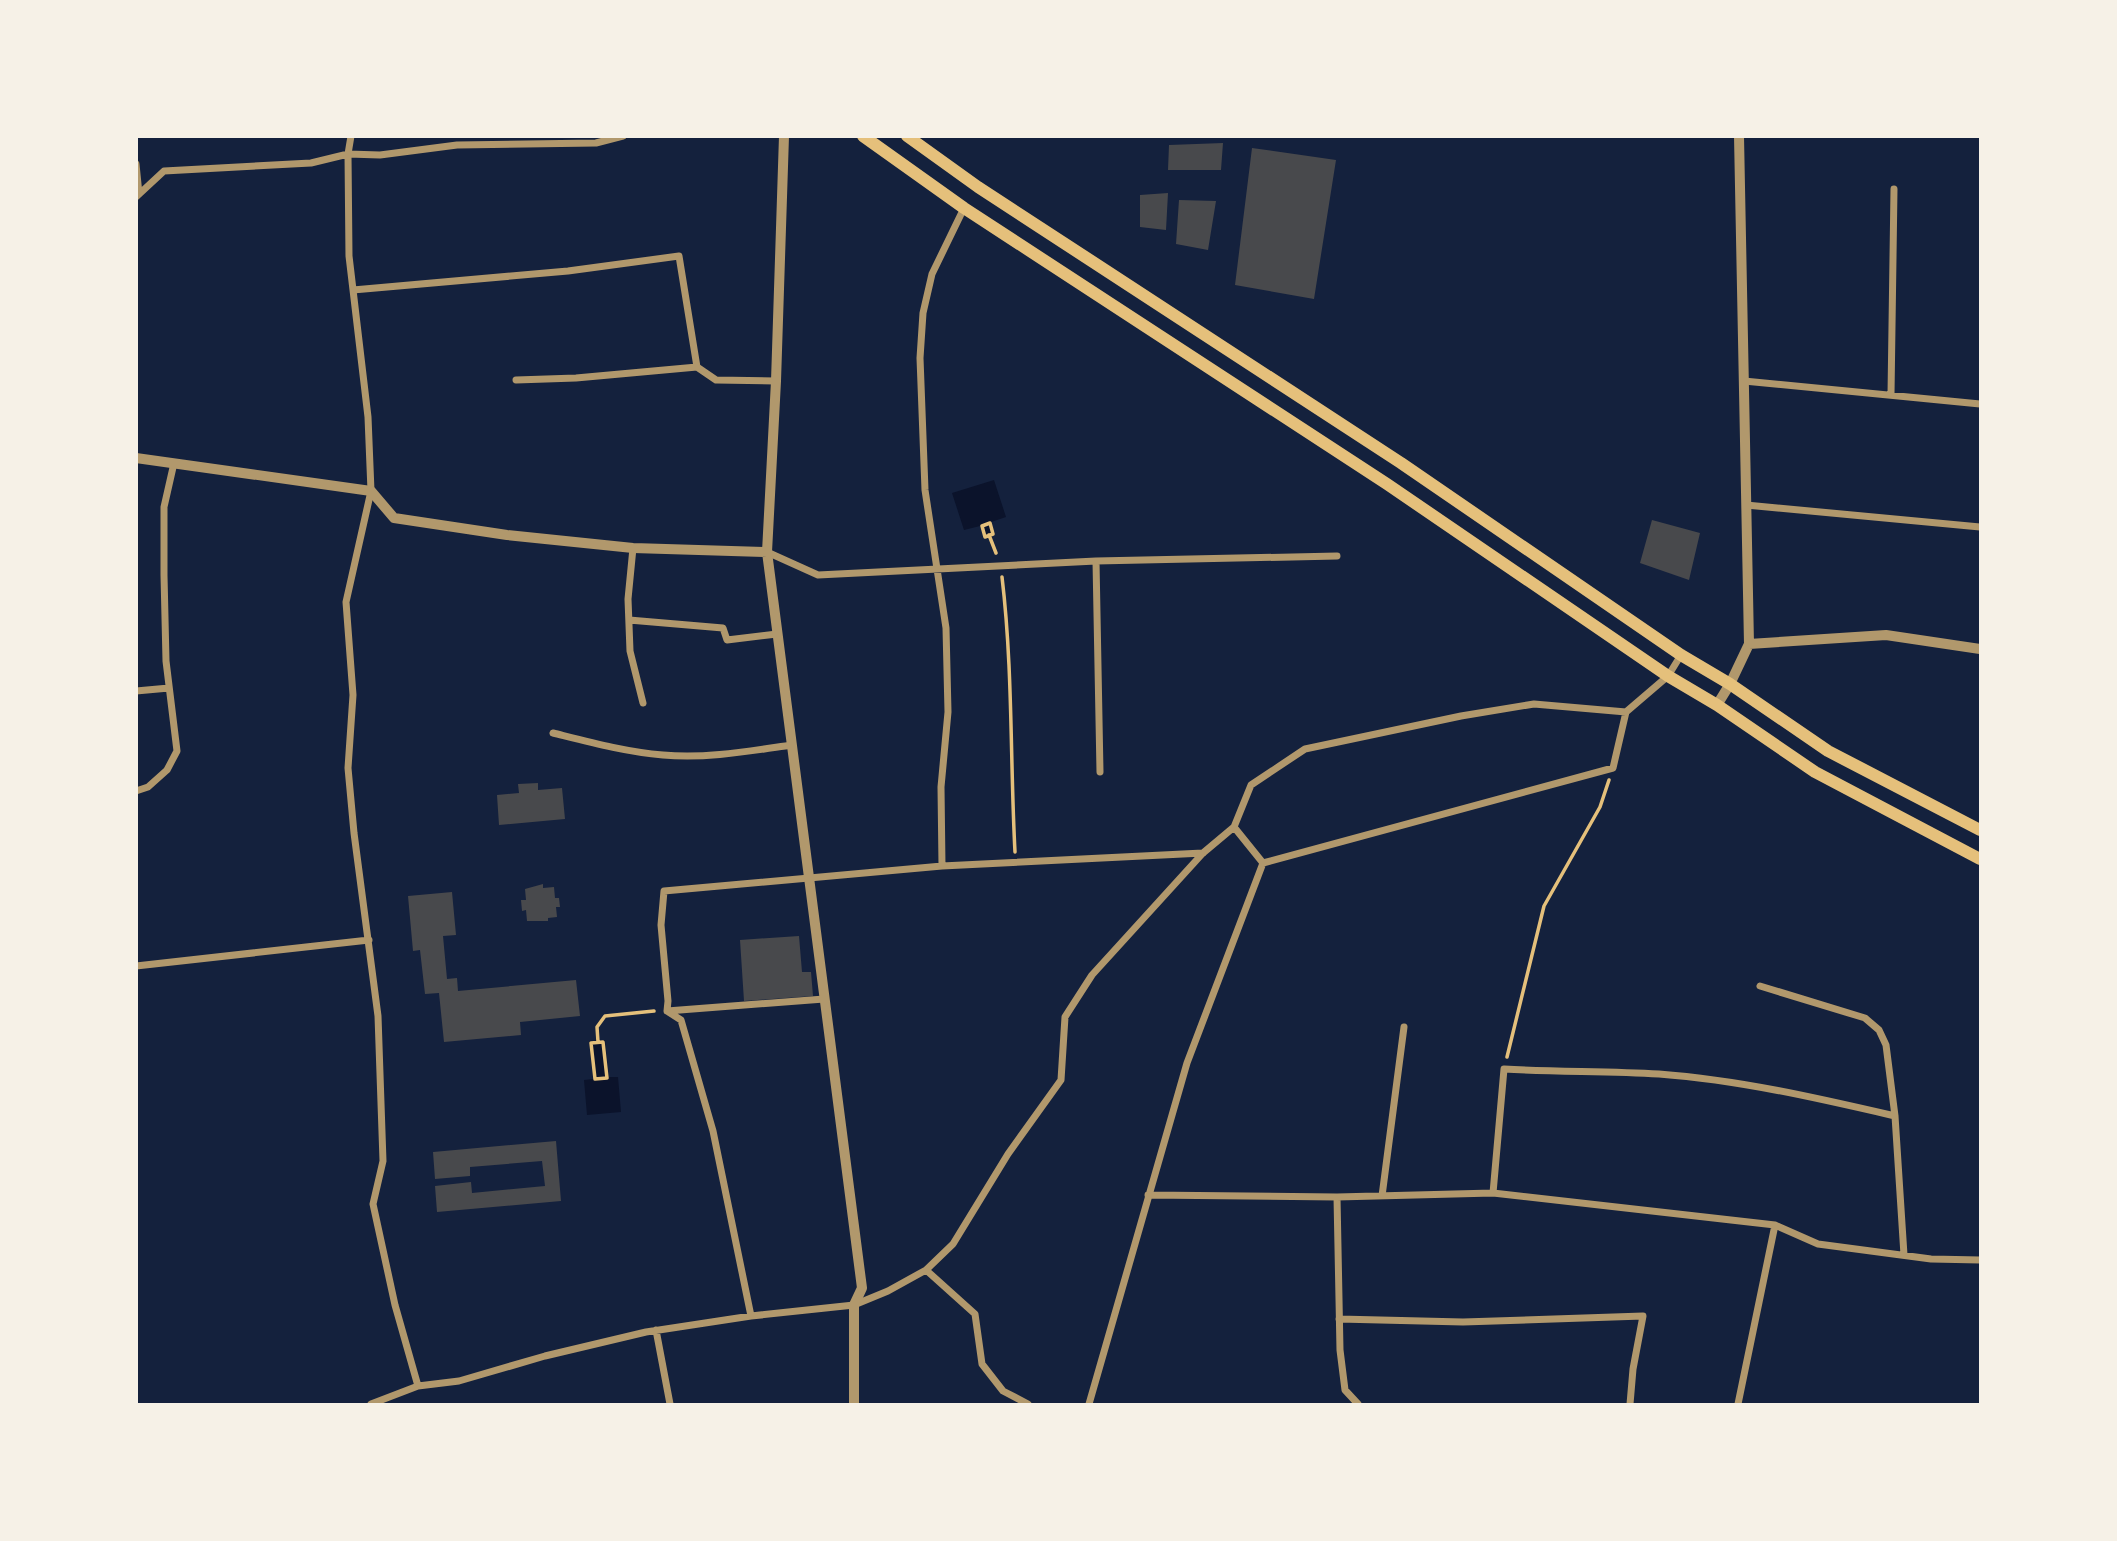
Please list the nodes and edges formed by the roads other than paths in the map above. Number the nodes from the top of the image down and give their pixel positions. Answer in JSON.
{"nodes":[{"id":1,"x":351,"y":136,"type":"edge"},
{"id":2,"x":623,"y":136,"type":"edge"},
{"id":3,"x":784,"y":136,"type":"edge"},
{"id":4,"x":863,"y":136,"type":"edge"},
{"id":5,"x":907,"y":136,"type":"edge"},
{"id":6,"x":1739,"y":136,"type":"edge"},
{"id":7,"x":348,"y":154,"type":"junction"},
{"id":8,"x":136,"y":164,"type":"edge"},
{"id":9,"x":1894,"y":189,"type":"dead end"},
{"id":10,"x":138,"y":195,"type":"edge"},
{"id":11,"x":964,"y":208,"type":"junction"},
{"id":12,"x":353,"y":290,"type":"junction"},
{"id":13,"x":697,"y":367,"type":"junction"},
{"id":14,"x":516,"y":380,"type":"dead end"},
{"id":15,"x":776,"y":381,"type":"junction"},
{"id":16,"x":1744,"y":381,"type":"junction"},
{"id":17,"x":1891,"y":395,"type":"junction"},
{"id":18,"x":1980,"y":404,"type":"edge"},
{"id":19,"x":136,"y":458,"type":"edge"},
{"id":20,"x":174,"y":463,"type":"junction"},
{"id":21,"x":371,"y":491,"type":"junction"},
{"id":22,"x":1746,"y":505,"type":"junction"},
{"id":23,"x":1980,"y":527,"type":"edge"},
{"id":24,"x":633,"y":548,"type":"junction"},
{"id":25,"x":767,"y":552,"type":"junction"},
{"id":26,"x":1337,"y":556,"type":"dead end"},
{"id":27,"x":1096,"y":561,"type":"junction"},
{"id":28,"x":936,"y":570,"type":"junction"},
{"id":29,"x":629,"y":620,"type":"junction"},
{"id":30,"x":778,"y":635,"type":"junction"},
{"id":31,"x":1749,"y":644,"type":"junction"},
{"id":32,"x":1980,"y":649,"type":"edge"},
{"id":33,"x":1681,"y":654,"type":"junction"},
{"id":34,"x":1668,"y":676,"type":"junction"},
{"id":35,"x":1730,"y":684,"type":"junction"},
{"id":36,"x":169,"y":688,"type":"junction"},
{"id":37,"x":136,"y":691,"type":"edge"},
{"id":38,"x":643,"y":703,"type":"dead end"},
{"id":39,"x":1717,"y":705,"type":"junction"},
{"id":40,"x":1626,"y":712,"type":"junction"},
{"id":41,"x":553,"y":733,"type":"dead end"},
{"id":42,"x":792,"y":745,"type":"junction"},
{"id":43,"x":1100,"y":772,"type":"dead end"},
{"id":44,"x":136,"y":792,"type":"edge"},
{"id":45,"x":1234,"y":827,"type":"junction"},
{"id":46,"x":1980,"y":830,"type":"edge"},
{"id":47,"x":1203,"y":853,"type":"junction"},
{"id":48,"x":1980,"y":859,"type":"edge"},
{"id":49,"x":1263,"y":863,"type":"junction"},
{"id":50,"x":942,"y":866,"type":"junction"},
{"id":51,"x":809,"y":877,"type":"junction"},
{"id":52,"x":369,"y":940,"type":"junction"},
{"id":53,"x":136,"y":966,"type":"edge"},
{"id":54,"x":1760,"y":986,"type":"dead end"},
{"id":55,"x":824,"y":999,"type":"junction"},
{"id":56,"x":667,"y":1011,"type":"junction"},
{"id":57,"x":1404,"y":1027,"type":"dead end"},
{"id":58,"x":1895,"y":1116,"type":"junction"},
{"id":59,"x":1493,"y":1193,"type":"junction"},
{"id":60,"x":1148,"y":1195,"type":"junction"},
{"id":61,"x":1382,"y":1196,"type":"junction"},
{"id":62,"x":1337,"y":1197,"type":"junction"},
{"id":63,"x":1775,"y":1225,"type":"junction"},
{"id":64,"x":1904,"y":1255,"type":"junction"},
{"id":65,"x":1980,"y":1261,"type":"edge"},
{"id":66,"x":926,"y":1270,"type":"junction"},
{"id":67,"x":854,"y":1306,"type":"junction"},
{"id":68,"x":751,"y":1316,"type":"junction"},
{"id":69,"x":1339,"y":1320,"type":"junction"},
{"id":70,"x":656,"y":1330,"type":"junction"},
{"id":71,"x":418,"y":1386,"type":"junction"},
{"id":72,"x":371,"y":1405,"type":"edge"},
{"id":73,"x":670,"y":1405,"type":"edge"},
{"id":74,"x":854,"y":1405,"type":"edge"},
{"id":75,"x":1028,"y":1405,"type":"edge"},
{"id":76,"x":1089,"y":1405,"type":"edge"},
{"id":77,"x":1358,"y":1405,"type":"edge"},
{"id":78,"x":1630,"y":1405,"type":"edge"},
{"id":79,"x":1738,"y":1405,"type":"edge"}],
"edges":[{"from":1,"to":7,"type":"street"},
{"from":2,"to":7,"type":"street"},
{"from":3,"to":15,"type":"street"},
{"from":4,"to":11,"type":"main road"},
{"from":5,"to":33,"type":"main road"},
{"from":6,"to":16,"type":"street"},
{"from":7,"to":10,"type":"street"},
{"from":7,"to":12,"type":"street"},
{"from":8,"to":10,"type":"street"},
{"from":9,"to":17,"type":"street"},
{"from":11,"to":28,"type":"street"},
{"from":11,"to":34,"type":"main road"},
{"from":12,"to":13,"type":"street"},
{"from":12,"to":21,"type":"street"},
{"from":13,"to":14,"type":"street"},
{"from":13,"to":15,"type":"street"},
{"from":15,"to":25,"type":"street"},
{"from":16,"to":17,"type":"street"},
{"from":16,"to":22,"type":"street"},
{"from":17,"to":18,"type":"street"},
{"from":19,"to":20,"type":"street"},
{"from":20,"to":21,"type":"street"},
{"from":20,"to":36,"type":"street"},
{"from":21,"to":24,"type":"street"},
{"from":21,"to":52,"type":"street"},
{"from":22,"to":23,"type":"street"},
{"from":22,"to":31,"type":"street"},
{"from":24,"to":25,"type":"street"},
{"from":24,"to":29,"type":"street"},
{"from":25,"to":28,"type":"street"},
{"from":25,"to":30,"type":"street"},
{"from":26,"to":27,"type":"street"},
{"from":27,"to":28,"type":"street"},
{"from":27,"to":43,"type":"street"},
{"from":28,"to":50,"type":"street"},
{"from":29,"to":30,"type":"street"},
{"from":29,"to":38,"type":"street"},
{"from":30,"to":42,"type":"street"},
{"from":31,"to":32,"type":"street"},
{"from":31,"to":35,"type":"street"},
{"from":33,"to":34,"type":"street"},
{"from":33,"to":35,"type":"main road"},
{"from":34,"to":39,"type":"main road"},
{"from":34,"to":40,"type":"street"},
{"from":35,"to":39,"type":"street"},
{"from":35,"to":46,"type":"main road"},
{"from":36,"to":37,"type":"street"},
{"from":36,"to":44,"type":"street"},
{"from":39,"to":48,"type":"main road"},
{"from":40,"to":45,"type":"street"},
{"from":40,"to":49,"type":"street"},
{"from":41,"to":42,"type":"street"},
{"from":42,"to":51,"type":"street"},
{"from":45,"to":47,"type":"street"},
{"from":45,"to":49,"type":"street"},
{"from":47,"to":50,"type":"street"},
{"from":47,"to":66,"type":"street"},
{"from":49,"to":60,"type":"street"},
{"from":50,"to":51,"type":"street"},
{"from":51,"to":55,"type":"street"},
{"from":51,"to":56,"type":"street"},
{"from":52,"to":53,"type":"street"},
{"from":52,"to":71,"type":"street"},
{"from":54,"to":58,"type":"street"},
{"from":55,"to":56,"type":"street"},
{"from":55,"to":67,"type":"street"},
{"from":56,"to":68,"type":"street"},
{"from":57,"to":61,"type":"street"},
{"from":58,"to":59,"type":"street"},
{"from":58,"to":64,"type":"street"},
{"from":59,"to":61,"type":"street"},
{"from":59,"to":63,"type":"street"},
{"from":60,"to":62,"type":"street"},
{"from":60,"to":76,"type":"street"},
{"from":61,"to":62,"type":"street"},
{"from":62,"to":69,"type":"street"},
{"from":63,"to":64,"type":"street"},
{"from":63,"to":79,"type":"street"},
{"from":64,"to":65,"type":"street"},
{"from":66,"to":67,"type":"street"},
{"from":66,"to":75,"type":"street"},
{"from":67,"to":68,"type":"street"},
{"from":67,"to":74,"type":"street"},
{"from":68,"to":70,"type":"street"},
{"from":69,"to":77,"type":"street"},
{"from":69,"to":78,"type":"street"},
{"from":70,"to":71,"type":"street"},
{"from":70,"to":73,"type":"street"},
{"from":71,"to":72,"type":"street"}]}
